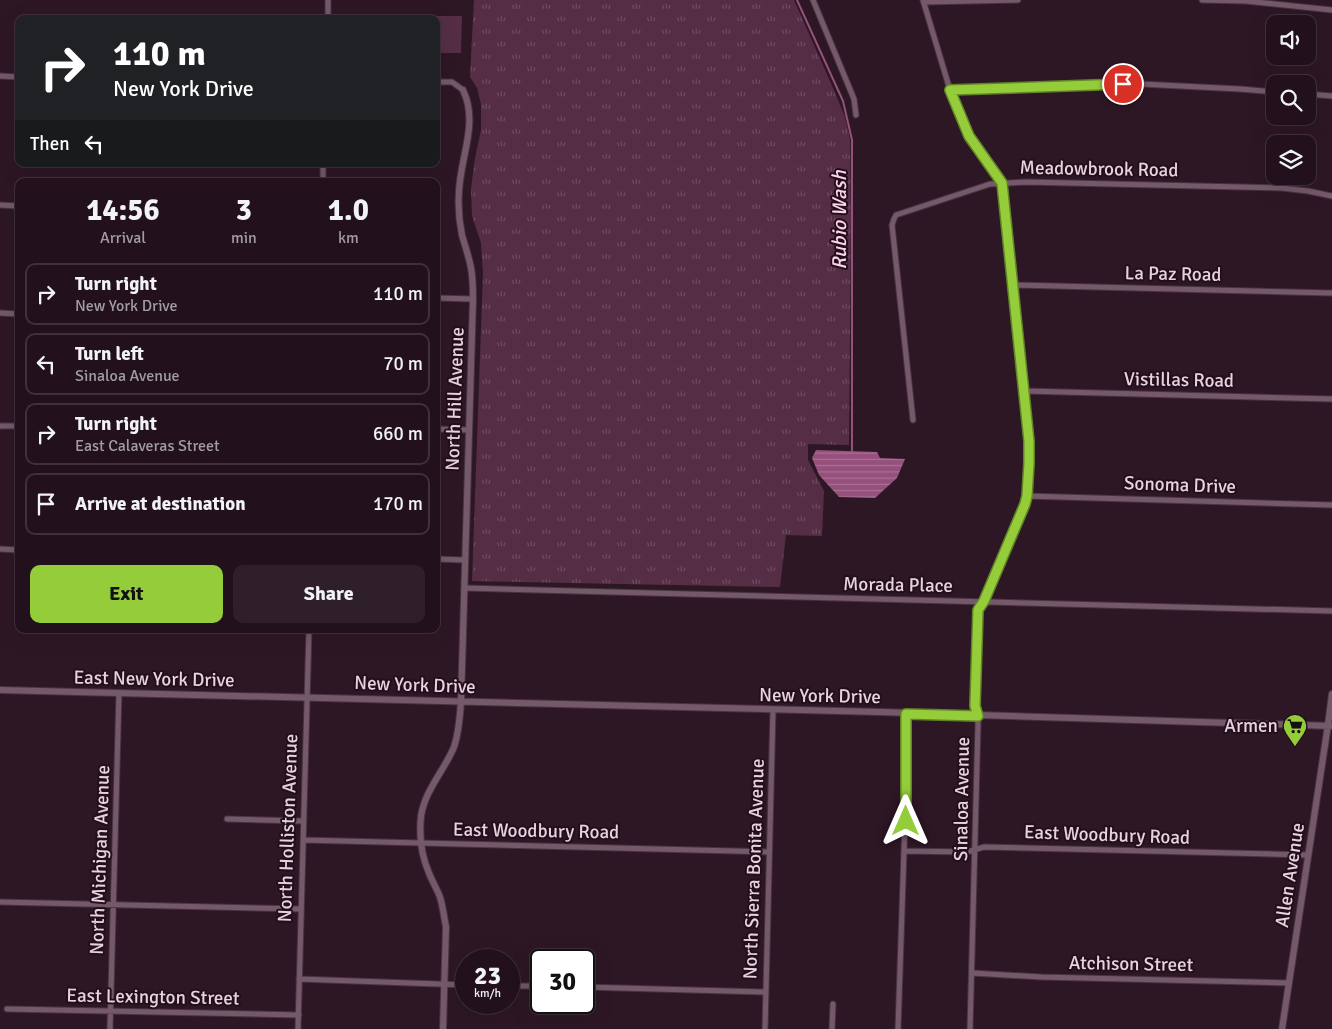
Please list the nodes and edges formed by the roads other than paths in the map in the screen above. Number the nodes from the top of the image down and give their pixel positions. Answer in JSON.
{"nodes":[{"id":1,"x":328,"y":0,"type":"edge"},
{"id":2,"x":812,"y":0,"type":"edge"},
{"id":3,"x":1018,"y":0,"type":"edge"},
{"id":4,"x":1202,"y":0,"type":"edge"},
{"id":5,"x":924,"y":1,"type":"edge"},
{"id":6,"x":1332,"y":10,"type":"edge"},
{"id":7,"x":328,"y":15,"type":"edge"},
{"id":8,"x":0,"y":76,"type":"edge"},
{"id":9,"x":15,"y":77,"type":"edge"},
{"id":10,"x":440,"y":82,"type":"edge"},
{"id":11,"x":463,"y":90,"type":"joint"},
{"id":12,"x":950,"y":90,"type":"junction"},
{"id":13,"x":1266,"y":91,"type":"edge"},
{"id":14,"x":1316,"y":95,"type":"edge"},
{"id":15,"x":1332,"y":96,"type":"edge"},
{"id":16,"x":856,"y":115,"type":"dead end"},
{"id":17,"x":1002,"y":183,"type":"junction"},
{"id":18,"x":1332,"y":196,"type":"edge"},
{"id":19,"x":0,"y":205,"type":"edge"},
{"id":20,"x":15,"y":206,"type":"edge"},
{"id":21,"x":1013,"y":286,"type":"junction"},
{"id":22,"x":1332,"y":294,"type":"edge"},
{"id":23,"x":440,"y":298,"type":"edge"},
{"id":24,"x":473,"y":300,"type":"junction"},
{"id":25,"x":0,"y":313,"type":"edge"},
{"id":26,"x":15,"y":314,"type":"edge"},
{"id":27,"x":1025,"y":391,"type":"junction"},
{"id":28,"x":1332,"y":399,"type":"edge"},
{"id":29,"x":913,"y":420,"type":"dead end"},
{"id":30,"x":0,"y":426,"type":"edge"},
{"id":31,"x":15,"y":426,"type":"edge"},
{"id":32,"x":440,"y":429,"type":"edge"},
{"id":33,"x":469,"y":430,"type":"junction"},
{"id":34,"x":1027,"y":496,"type":"junction"},
{"id":35,"x":1332,"y":505,"type":"edge"},
{"id":36,"x":0,"y":549,"type":"edge"},
{"id":37,"x":15,"y":550,"type":"edge"},
{"id":38,"x":440,"y":560,"type":"edge"},
{"id":39,"x":464,"y":560,"type":"junction"},
{"id":40,"x":464,"y":588,"type":"junction"},
{"id":41,"x":984,"y":601,"type":"junction"},
{"id":42,"x":1332,"y":611,"type":"edge"},
{"id":43,"x":309,"y":633,"type":"edge"},
{"id":44,"x":0,"y":690,"type":"edge"},
{"id":45,"x":119,"y":693,"type":"junction"},
{"id":46,"x":1332,"y":694,"type":"edge"},
{"id":47,"x":308,"y":698,"type":"junction"},
{"id":48,"x":461,"y":702,"type":"junction"},
{"id":49,"x":773,"y":710,"type":"junction"},
{"id":50,"x":906,"y":714,"type":"junction"},
{"id":51,"x":978,"y":716,"type":"junction"},
{"id":52,"x":1330,"y":726,"type":"edge"},
{"id":53,"x":227,"y":819,"type":"dead end"},
{"id":54,"x":303,"y":821,"type":"junction"},
{"id":55,"x":303,"y":840,"type":"junction"},
{"id":56,"x":421,"y":844,"type":"junction"},
{"id":57,"x":976,"y":850,"type":"junction"},
{"id":58,"x":905,"y":851,"type":"junction"},
{"id":59,"x":769,"y":852,"type":"junction"},
{"id":60,"x":1308,"y":855,"type":"junction"},
{"id":61,"x":0,"y":902,"type":"edge"},
{"id":62,"x":112,"y":905,"type":"junction"},
{"id":63,"x":301,"y":909,"type":"junction"},
{"id":64,"x":972,"y":973,"type":"junction"},
{"id":65,"x":299,"y":979,"type":"junction"},
{"id":66,"x":1289,"y":983,"type":"junction"},
{"id":67,"x":444,"y":984,"type":"junction"},
{"id":68,"x":455,"y":984,"type":"edge"},
{"id":69,"x":595,"y":988,"type":"edge"},
{"id":70,"x":766,"y":992,"type":"junction"},
{"id":71,"x":833,"y":1004,"type":"dead end"},
{"id":72,"x":7,"y":1009,"type":"dead end"},
{"id":73,"x":110,"y":1011,"type":"junction"},
{"id":74,"x":298,"y":1015,"type":"junction"},
{"id":75,"x":110,"y":1029,"type":"edge"},
{"id":76,"x":298,"y":1029,"type":"edge"},
{"id":77,"x":443,"y":1029,"type":"edge"},
{"id":78,"x":764,"y":1029,"type":"edge"},
{"id":79,"x":832,"y":1029,"type":"edge"},
{"id":80,"x":898,"y":1029,"type":"edge"},
{"id":81,"x":970,"y":1029,"type":"edge"},
{"id":82,"x":1282,"y":1029,"type":"edge"}],
"edges":[{"from":1,"to":7,"type":"street"},
{"from":2,"to":16,"type":"street"},
{"from":3,"to":5,"type":"street"},
{"from":4,"to":6,"type":"street"},
{"from":5,"to":12,"type":"street","name":"Sinaloa Avenue"},
{"from":8,"to":9,"type":"street"},
{"from":10,"to":11,"type":"street"},
{"from":11,"to":24,"type":"street","name":"North Hill Avenue"},
{"from":12,"to":13,"type":"street"},
{"from":12,"to":17,"type":"street","name":"Sinaloa Avenue"},
{"from":14,"to":15,"type":"street"},
{"from":17,"to":18,"type":"street","name":"Meadowbrook Road"},
{"from":17,"to":21,"type":"street","name":"Sinaloa Avenue"},
{"from":17,"to":29,"type":"street","name":"Meadowbrook Road"},
{"from":19,"to":20,"type":"street"},
{"from":21,"to":22,"type":"street","name":"La Paz Road"},
{"from":21,"to":27,"type":"street","name":"Sinaloa Avenue"},
{"from":23,"to":24,"type":"street"},
{"from":24,"to":33,"type":"street","name":"North Hill Avenue"},
{"from":25,"to":26,"type":"street"},
{"from":27,"to":28,"type":"street","name":"Vistillas Road"},
{"from":27,"to":34,"type":"street","name":"Sinaloa Avenue"},
{"from":30,"to":31,"type":"street"},
{"from":32,"to":33,"type":"street"},
{"from":33,"to":39,"type":"street","name":"North Hill Avenue"},
{"from":34,"to":35,"type":"street","name":"Sonoma Drive"},
{"from":34,"to":41,"type":"street","name":"Sinaloa Avenue"},
{"from":36,"to":37,"type":"street"},
{"from":38,"to":39,"type":"street"},
{"from":39,"to":40,"type":"street","name":"North Hill Avenue"},
{"from":40,"to":41,"type":"street","name":"Morada Place"},
{"from":40,"to":48,"type":"street","name":"North Hill Avenue"},
{"from":41,"to":42,"type":"street","name":"Morada Place"},
{"from":41,"to":51,"type":"street","name":"Sinaloa Avenue"},
{"from":43,"to":47,"type":"street","name":"North Holliston Avenue"},
{"from":44,"to":45,"type":"street","name":"East New York Drive"},
{"from":45,"to":47,"type":"street","name":"East New York Drive"},
{"from":45,"to":62,"type":"street","name":"North Michigan Avenue"},
{"from":46,"to":52,"type":"street","name":"Allen Avenue"},
{"from":47,"to":48,"type":"street","name":"New York Drive"},
{"from":47,"to":54,"type":"street","name":"North Holliston Avenue"},
{"from":48,"to":49,"type":"street","name":"New York Drive"},
{"from":48,"to":56,"type":"street","name":"North Hill Avenue"},
{"from":49,"to":50,"type":"street","name":"New York Drive"},
{"from":49,"to":59,"type":"street","name":"North Sierra Bonita Avenue"},
{"from":50,"to":51,"type":"street","name":"New York Drive"},
{"from":50,"to":58,"type":"street"},
{"from":51,"to":52,"type":"street","name":"New York Drive"},
{"from":51,"to":57,"type":"street","name":"Sinaloa Avenue"},
{"from":52,"to":60,"type":"street","name":"Allen Avenue"},
{"from":53,"to":54,"type":"street"},
{"from":54,"to":55,"type":"street","name":"North Holliston Avenue"},
{"from":55,"to":56,"type":"street","name":"East Woodbury Road"},
{"from":55,"to":63,"type":"street","name":"North Holliston Avenue"},
{"from":56,"to":59,"type":"street","name":"East Woodbury Road"},
{"from":56,"to":67,"type":"street","name":"North Hill Avenue"},
{"from":57,"to":58,"type":"street","name":"East Woodbury Road"},
{"from":57,"to":60,"type":"street","name":"East Woodbury Road"},
{"from":57,"to":64,"type":"street","name":"Sinaloa Avenue"},
{"from":58,"to":80,"type":"street"},
{"from":59,"to":70,"type":"street","name":"North Sierra Bonita Avenue"},
{"from":60,"to":66,"type":"street","name":"Allen Avenue"},
{"from":61,"to":62,"type":"street"},
{"from":62,"to":63,"type":"street"},
{"from":62,"to":73,"type":"street","name":"North Michigan Avenue"},
{"from":63,"to":65,"type":"street","name":"North Holliston Avenue"},
{"from":64,"to":66,"type":"street","name":"Atchison Street"},
{"from":64,"to":81,"type":"street","name":"Sinaloa Avenue"},
{"from":65,"to":67,"type":"street"},
{"from":65,"to":74,"type":"street","name":"North Holliston Avenue"},
{"from":66,"to":82,"type":"street","name":"Allen Avenue"},
{"from":67,"to":68,"type":"street"},
{"from":67,"to":77,"type":"street","name":"North Hill Avenue"},
{"from":69,"to":70,"type":"street"},
{"from":70,"to":78,"type":"street","name":"North Sierra Bonita Avenue"},
{"from":71,"to":79,"type":"street"},
{"from":72,"to":73,"type":"street","name":"East Lexington Street"},
{"from":73,"to":74,"type":"street","name":"East Lexington Street"},
{"from":73,"to":75,"type":"street","name":"North Michigan Avenue"},
{"from":74,"to":76,"type":"street","name":"North Holliston Avenue"}]}
